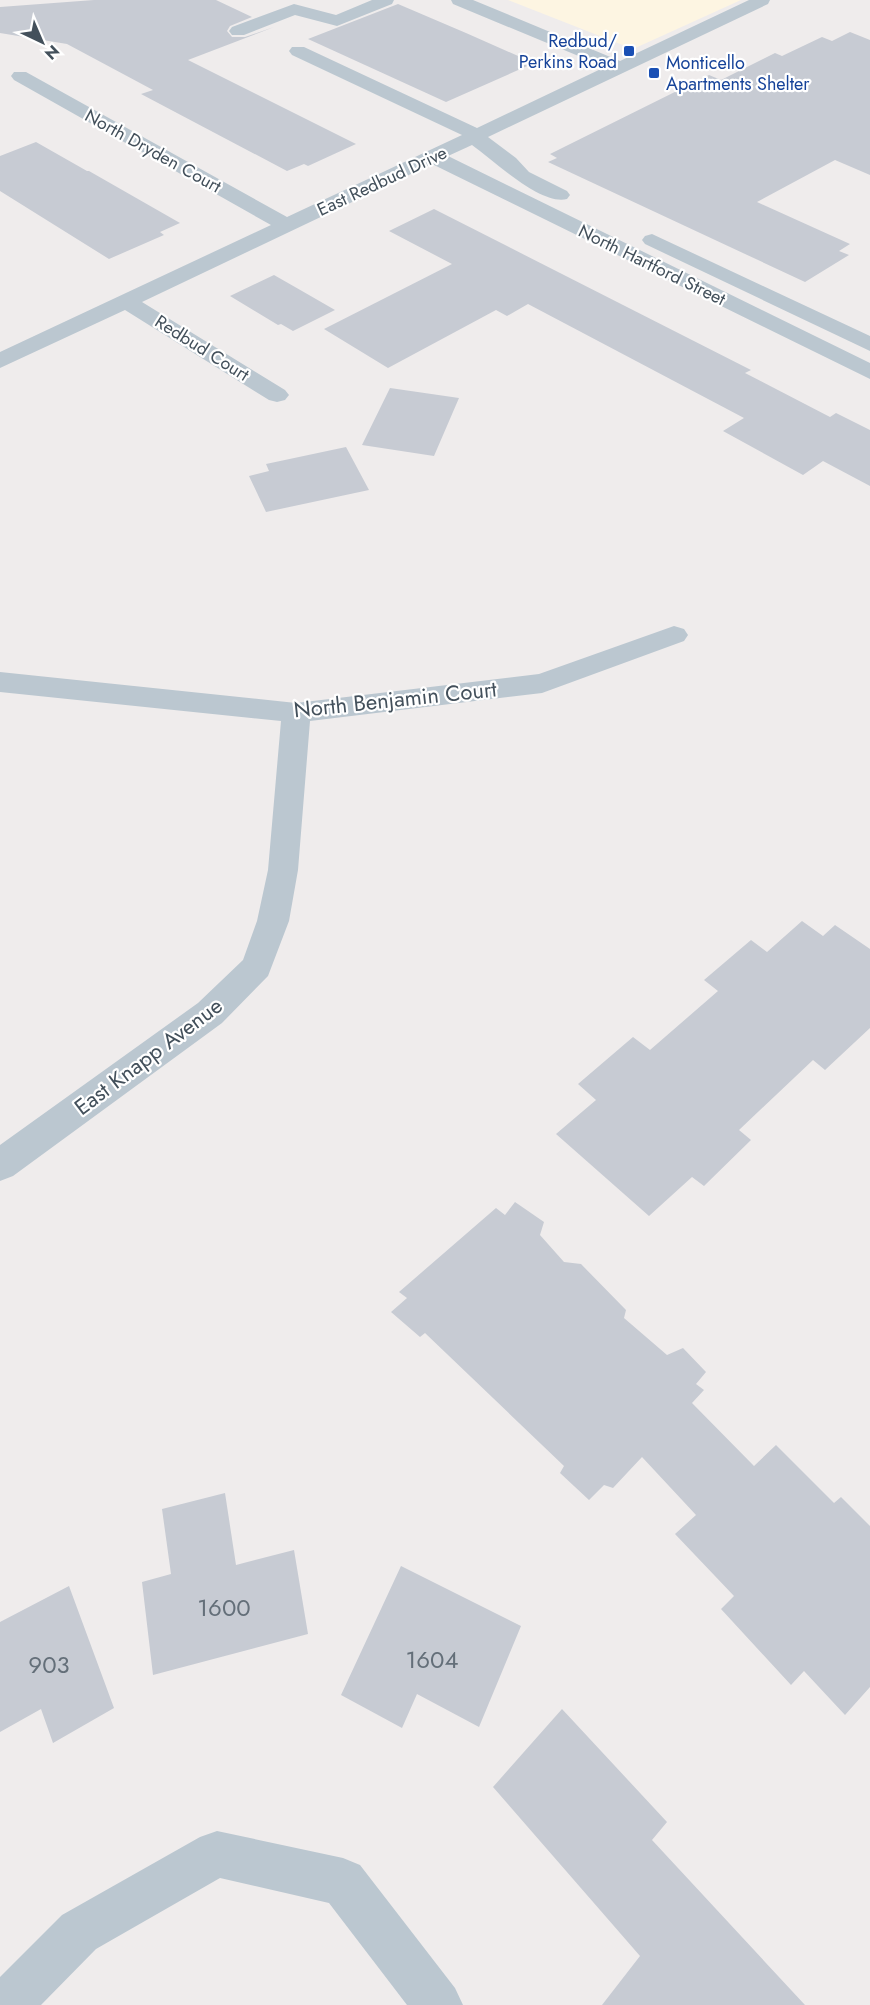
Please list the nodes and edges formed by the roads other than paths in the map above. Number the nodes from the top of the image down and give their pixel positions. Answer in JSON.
{"nodes":[{"id":1,"x":386,"y":0,"type":"edge"},
{"id":2,"x":459,"y":0,"type":"edge"},
{"id":3,"x":762,"y":0,"type":"edge"},
{"id":4,"x":238,"y":31,"type":"dead end"},
{"id":5,"x":298,"y":51,"type":"dead end"},
{"id":6,"x":622,"y":68,"type":"junction"},
{"id":7,"x":20,"y":76,"type":"dead end"},
{"id":8,"x":477,"y":137,"type":"junction"},
{"id":9,"x":434,"y":157,"type":"junction"},
{"id":10,"x":575,"y":202,"type":"dead end"},
{"id":11,"x":286,"y":225,"type":"junction"},
{"id":12,"x":638,"y":233,"type":"dead end"},
{"id":13,"x":126,"y":301,"type":"junction"},
{"id":14,"x":870,"y":344,"type":"edge"},
{"id":15,"x":0,"y":361,"type":"edge"},
{"id":16,"x":870,"y":372,"type":"edge"},
{"id":17,"x":277,"y":395,"type":"dead end"},
{"id":18,"x":674,"y":634,"type":"dead end"},
{"id":19,"x":0,"y":682,"type":"edge"},
{"id":20,"x":296,"y":712,"type":"junction"},
{"id":21,"x":0,"y":1165,"type":"edge"},
{"id":22,"x":7,"y":2005,"type":"edge"},
{"id":23,"x":438,"y":2005,"type":"edge"}],
"edges":[{"from":1,"to":4,"type":"street"},
{"from":2,"to":6,"type":"street"},
{"from":3,"to":6,"type":"street","name":"East Redbud Drive"},
{"from":5,"to":8,"type":"street"},
{"from":6,"to":8,"type":"street","name":"East Redbud Drive"},
{"from":7,"to":11,"type":"street","name":"North Dryden Court"},
{"from":8,"to":9,"type":"street","name":"East Redbud Drive"},
{"from":8,"to":10,"type":"street"},
{"from":9,"to":11,"type":"street","name":"East Redbud Drive"},
{"from":9,"to":16,"type":"street","name":"North Hartford Street"},
{"from":11,"to":13,"type":"street","name":"East Redbud Drive"},
{"from":12,"to":14,"type":"street"},
{"from":13,"to":15,"type":"street","name":"East Redbud Drive"},
{"from":13,"to":17,"type":"street","name":"Redbud Court"},
{"from":18,"to":20,"type":"street","name":"North Benjamin Court"},
{"from":19,"to":20,"type":"street","name":"North Benjamin Court"},
{"from":20,"to":21,"type":"street","name":"East Knapp Avenue"},
{"from":22,"to":23,"type":"street"}]}
